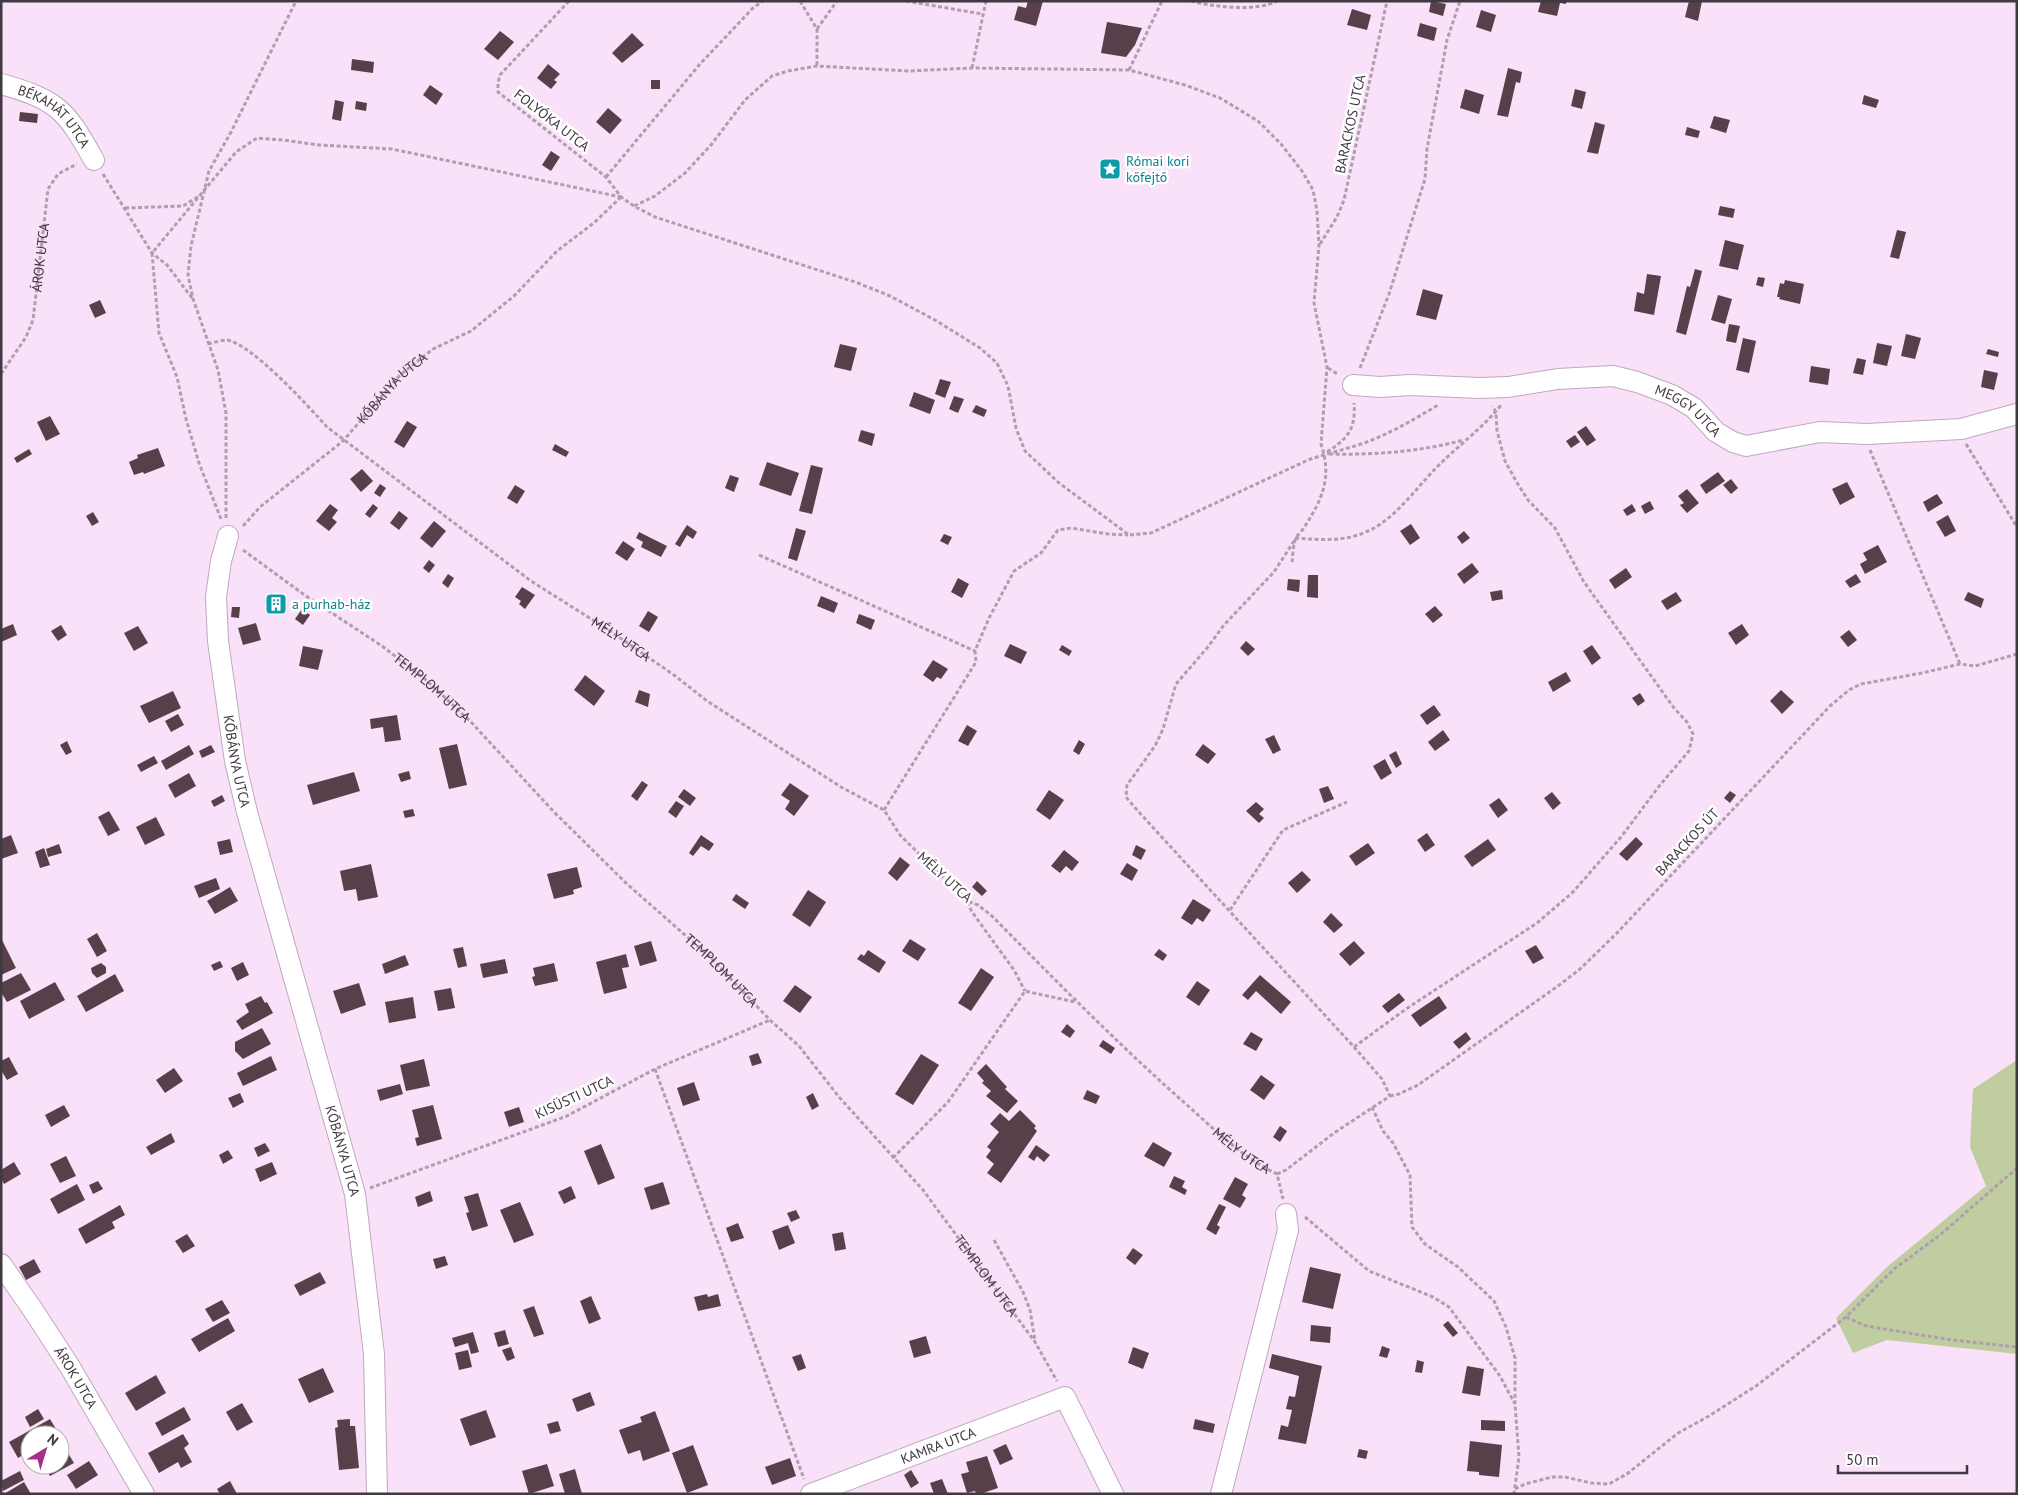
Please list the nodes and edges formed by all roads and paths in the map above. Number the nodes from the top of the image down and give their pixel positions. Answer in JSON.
{"nodes":[{"id":1,"x":296,"y":1,"type":"edge"},
{"id":2,"x":569,"y":1,"type":"edge"},
{"id":3,"x":763,"y":1,"type":"edge"},
{"id":4,"x":800,"y":1,"type":"edge"},
{"id":5,"x":837,"y":1,"type":"edge"},
{"id":6,"x":906,"y":1,"type":"edge"},
{"id":7,"x":986,"y":1,"type":"edge"},
{"id":8,"x":1162,"y":1,"type":"edge"},
{"id":9,"x":1191,"y":1,"type":"edge"},
{"id":10,"x":1277,"y":1,"type":"edge"},
{"id":11,"x":1387,"y":1,"type":"edge"},
{"id":12,"x":1460,"y":1,"type":"edge"},
{"id":13,"x":982,"y":14,"type":"junction"},
{"id":14,"x":817,"y":29,"type":"junction"},
{"id":15,"x":817,"y":66,"type":"junction"},
{"id":16,"x":972,"y":68,"type":"junction"},
{"id":17,"x":1129,"y":70,"type":"junction"},
{"id":18,"x":1,"y":84,"type":"edge"},
{"id":19,"x":94,"y":160,"type":"junction"},
{"id":20,"x":606,"y":177,"type":"junction"},
{"id":21,"x":204,"y":194,"type":"junction"},
{"id":22,"x":621,"y":197,"type":"junction"},
{"id":23,"x":634,"y":206,"type":"junction"},
{"id":24,"x":125,"y":208,"type":"junction"},
{"id":25,"x":1319,"y":245,"type":"junction"},
{"id":26,"x":152,"y":253,"type":"junction"},
{"id":27,"x":193,"y":299,"type":"junction"},
{"id":28,"x":208,"y":344,"type":"junction"},
{"id":29,"x":1327,"y":367,"type":"junction"},
{"id":30,"x":1,"y":374,"type":"edge"},
{"id":31,"x":1527,"y":384,"type":"junction"},
{"id":32,"x":1353,"y":385,"type":"junction"},
{"id":33,"x":1479,"y":388,"type":"junction"},
{"id":34,"x":1439,"y":404,"type":"dead end"},
{"id":35,"x":1496,"y":413,"type":"junction"},
{"id":36,"x":2017,"y":414,"type":"edge"},
{"id":37,"x":1960,"y":428,"type":"junction"},
{"id":38,"x":1866,"y":434,"type":"junction"},
{"id":39,"x":343,"y":440,"type":"junction"},
{"id":40,"x":1465,"y":440,"type":"junction"},
{"id":41,"x":1324,"y":454,"type":"junction"},
{"id":42,"x":2017,"y":527,"type":"edge"},
{"id":43,"x":1129,"y":535,"type":"junction"},
{"id":44,"x":228,"y":536,"type":"junction"},
{"id":45,"x":1296,"y":538,"type":"junction"},
{"id":46,"x":759,"y":555,"type":"dead end"},
{"id":47,"x":1292,"y":562,"type":"dead end"},
{"id":48,"x":975,"y":651,"type":"junction"},
{"id":49,"x":2017,"y":654,"type":"edge"},
{"id":50,"x":1960,"y":664,"type":"junction"},
{"id":51,"x":1347,"y":802,"type":"dead end"},
{"id":52,"x":884,"y":810,"type":"junction"},
{"id":53,"x":967,"y":901,"type":"junction"},
{"id":54,"x":1230,"y":910,"type":"junction"},
{"id":55,"x":1025,"y":991,"type":"junction"},
{"id":56,"x":1077,"y":1002,"type":"junction"},
{"id":57,"x":770,"y":1020,"type":"junction"},
{"id":58,"x":1354,"y":1047,"type":"junction"},
{"id":59,"x":655,"y":1070,"type":"junction"},
{"id":60,"x":1390,"y":1096,"type":"junction"},
{"id":61,"x":1372,"y":1107,"type":"junction"},
{"id":62,"x":893,"y":1158,"type":"junction"},
{"id":63,"x":2017,"y":1168,"type":"edge"},
{"id":64,"x":1277,"y":1174,"type":"junction"},
{"id":65,"x":355,"y":1194,"type":"junction"},
{"id":66,"x":1286,"y":1214,"type":"junction"},
{"id":67,"x":994,"y":1240,"type":"dead end"},
{"id":68,"x":1,"y":1264,"type":"edge"},
{"id":69,"x":1846,"y":1317,"type":"junction"},
{"id":70,"x":1036,"y":1342,"type":"junction"},
{"id":71,"x":2017,"y":1347,"type":"edge"},
{"id":72,"x":1065,"y":1397,"type":"junction"},
{"id":73,"x":1515,"y":1404,"type":"junction"},
{"id":74,"x":809,"y":1489,"type":"edge"},
{"id":75,"x":1515,"y":1492,"type":"edge"},
{"id":76,"x":144,"y":1494,"type":"edge"},
{"id":77,"x":377,"y":1494,"type":"edge"},
{"id":78,"x":1113,"y":1494,"type":"edge"},
{"id":79,"x":1221,"y":1494,"type":"edge"}],
"edges":[{"from":1,"to":21,"type":"path"},
{"from":2,"to":20,"type":"path","name":"FOLYÓKA UTCA"},
{"from":3,"to":20,"type":"path"},
{"from":4,"to":14,"type":"path"},
{"from":5,"to":14,"type":"path"},
{"from":6,"to":13,"type":"path"},
{"from":7,"to":13,"type":"path"},
{"from":8,"to":17,"type":"path"},
{"from":9,"to":10,"type":"path"},
{"from":11,"to":25,"type":"path","name":"BARACKOS UTCA"},
{"from":12,"to":32,"type":"path"},
{"from":13,"to":16,"type":"path"},
{"from":14,"to":15,"type":"path"},
{"from":15,"to":16,"type":"path"},
{"from":15,"to":23,"type":"path"},
{"from":16,"to":17,"type":"path"},
{"from":17,"to":25,"type":"path"},
{"from":18,"to":19,"type":"street","name":"BÉKAHÁT UTCA"},
{"from":19,"to":24,"type":"path"},
{"from":19,"to":30,"type":"path","name":"ÁROK UTCA"},
{"from":20,"to":22,"type":"path","name":"FOLYÓKA UTCA"},
{"from":21,"to":22,"type":"path"},
{"from":21,"to":24,"type":"path"},
{"from":21,"to":26,"type":"path"},
{"from":21,"to":27,"type":"path"},
{"from":22,"to":23,"type":"path","name":"FOLYÓKA UTCA"},
{"from":22,"to":39,"type":"path","name":"KŐBÁNYA UTCA"},
{"from":23,"to":43,"type":"path","name":"FOLYÓKA UTCA"},
{"from":24,"to":26,"type":"path"},
{"from":25,"to":29,"type":"path"},
{"from":26,"to":27,"type":"path"},
{"from":26,"to":44,"type":"path"},
{"from":27,"to":28,"type":"path"},
{"from":28,"to":39,"type":"path","name":"MÉLY UTCA"},
{"from":28,"to":44,"type":"path"},
{"from":29,"to":32,"type":"path"},
{"from":29,"to":41,"type":"path"},
{"from":31,"to":33,"type":"street","name":"MEGGY UTCA"},
{"from":31,"to":35,"type":"path"},
{"from":31,"to":38,"type":"street","name":"MEGGY UTCA"},
{"from":32,"to":33,"type":"street","name":"MEGGY UTCA"},
{"from":32,"to":41,"type":"path"},
{"from":33,"to":35,"type":"path"},
{"from":34,"to":41,"type":"path"},
{"from":35,"to":40,"type":"path"},
{"from":35,"to":58,"type":"path"},
{"from":36,"to":37,"type":"street","name":"MEGGY UTCA"},
{"from":37,"to":38,"type":"street","name":"MEGGY UTCA"},
{"from":37,"to":42,"type":"path"},
{"from":38,"to":50,"type":"path"},
{"from":39,"to":44,"type":"path","name":"KŐBÁNYA UTCA"},
{"from":39,"to":52,"type":"path","name":"MÉLY UTCA"},
{"from":40,"to":41,"type":"path"},
{"from":40,"to":45,"type":"path"},
{"from":41,"to":43,"type":"path"},
{"from":41,"to":45,"type":"path"},
{"from":43,"to":48,"type":"path"},
{"from":44,"to":57,"type":"path","name":"TEMPLOM UTCA"},
{"from":44,"to":65,"type":"street","name":"KŐBÁNYA UTCA"},
{"from":45,"to":47,"type":"path"},
{"from":45,"to":54,"type":"path"},
{"from":46,"to":48,"type":"path"},
{"from":48,"to":52,"type":"path"},
{"from":49,"to":50,"type":"path","name":"BARACKOS ÚT"},
{"from":50,"to":60,"type":"path","name":"BARACKOS ÚT"},
{"from":51,"to":54,"type":"path"},
{"from":52,"to":53,"type":"path","name":"MÉLY UTCA"},
{"from":53,"to":55,"type":"path"},
{"from":53,"to":56,"type":"path","name":"MÉLY UTCA"},
{"from":54,"to":58,"type":"path"},
{"from":55,"to":56,"type":"path"},
{"from":55,"to":62,"type":"path"},
{"from":56,"to":64,"type":"path","name":"MÉLY UTCA"},
{"from":57,"to":59,"type":"path","name":"KISÜSTI UTCA"},
{"from":57,"to":62,"type":"path","name":"TEMPLOM UTCA"},
{"from":58,"to":60,"type":"path"},
{"from":59,"to":65,"type":"path","name":"KISÜSTI UTCA"},
{"from":59,"to":74,"type":"path"},
{"from":60,"to":61,"type":"path","name":"BARACKOS ÚT"},
{"from":61,"to":64,"type":"path","name":"BARACKOS ÚT"},
{"from":61,"to":73,"type":"path"},
{"from":62,"to":70,"type":"path","name":"TEMPLOM UTCA"},
{"from":63,"to":69,"type":"path"},
{"from":64,"to":66,"type":"path","name":"MÉLY UTCA"},
{"from":65,"to":77,"type":"street","name":"KŐBÁNYA UTCA"},
{"from":66,"to":73,"type":"path"},
{"from":66,"to":79,"type":"street"},
{"from":67,"to":70,"type":"path"},
{"from":68,"to":76,"type":"street","name":"ÁROK UTCA"},
{"from":69,"to":71,"type":"path"},
{"from":69,"to":75,"type":"path"},
{"from":70,"to":72,"type":"path","name":"TEMPLOM UTCA"},
{"from":72,"to":74,"type":"street","name":"KAMRA UTCA"},
{"from":72,"to":78,"type":"street"},
{"from":73,"to":75,"type":"path"}]}
